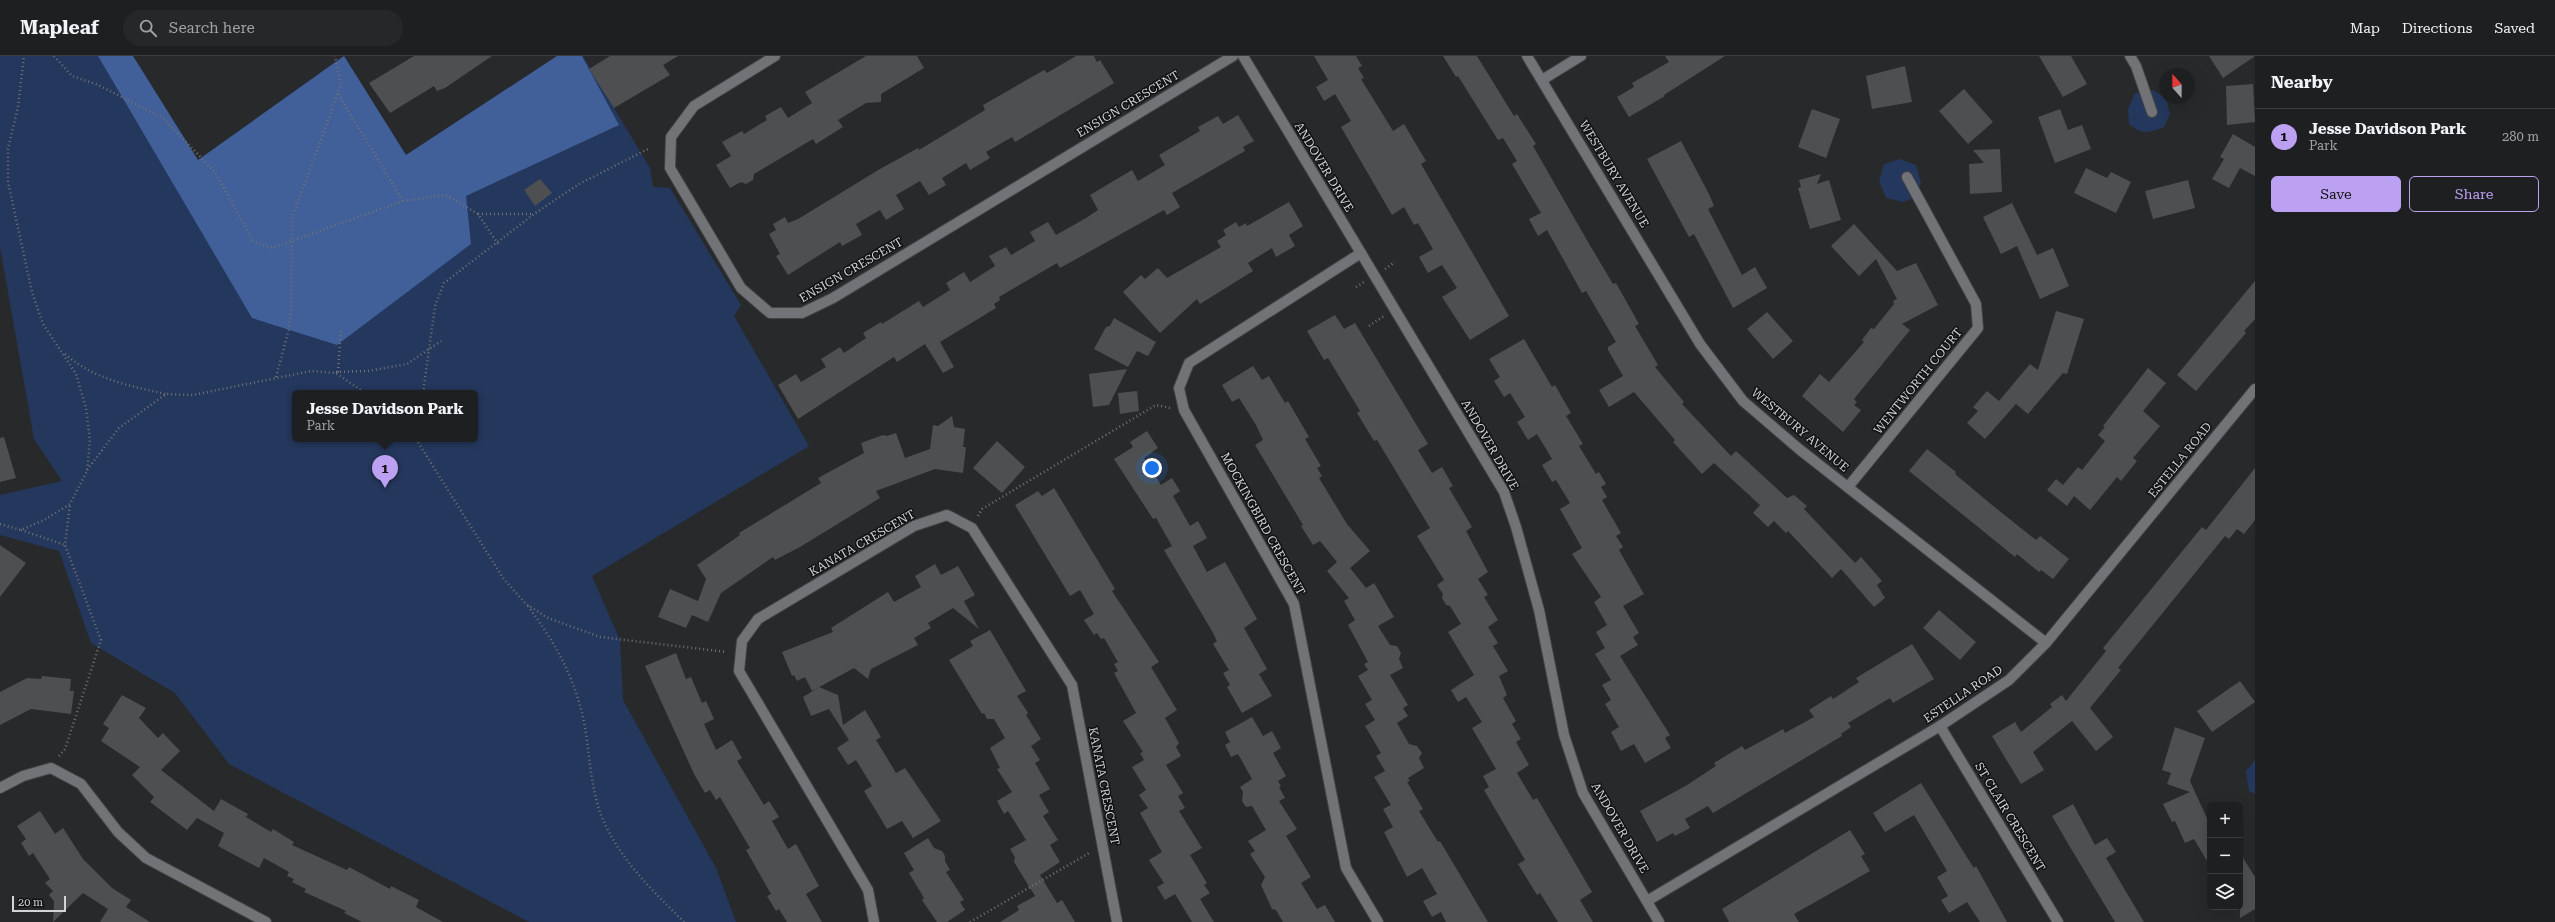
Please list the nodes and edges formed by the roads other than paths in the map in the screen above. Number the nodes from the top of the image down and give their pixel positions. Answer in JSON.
{"nodes":[{"id":1,"x":775,"y":56,"type":"edge"},
{"id":2,"x":1233,"y":56,"type":"edge"},
{"id":3,"x":1243,"y":56,"type":"edge"},
{"id":4,"x":1527,"y":56,"type":"edge"},
{"id":5,"x":1581,"y":56,"type":"edge"},
{"id":6,"x":2130,"y":56,"type":"edge"},
{"id":7,"x":1542,"y":80,"type":"junction"},
{"id":8,"x":2152,"y":112,"type":"dead end"},
{"id":9,"x":1907,"y":177,"type":"dead end"},
{"id":10,"x":1361,"y":253,"type":"junction"},
{"id":11,"x":2255,"y":389,"type":"edge"},
{"id":12,"x":2251,"y":401,"type":"edge"},
{"id":13,"x":1848,"y":487,"type":"junction"},
{"id":14,"x":2046,"y":643,"type":"junction"},
{"id":15,"x":1940,"y":726,"type":"junction"},
{"id":16,"x":0,"y":788,"type":"edge"},
{"id":17,"x":1647,"y":901,"type":"junction"},
{"id":18,"x":266,"y":922,"type":"edge"},
{"id":19,"x":874,"y":922,"type":"edge"},
{"id":20,"x":1117,"y":922,"type":"edge"},
{"id":21,"x":1378,"y":922,"type":"edge"},
{"id":22,"x":1659,"y":922,"type":"edge"},
{"id":23,"x":2058,"y":922,"type":"edge"}],
"edges":[{"from":1,"to":2,"type":"street","name":"ENSIGN CRESCENT"},
{"from":3,"to":10,"type":"street","name":"ANDOVER DRIVE"},
{"from":4,"to":7,"type":"street","name":"WESTBURY AVENUE"},
{"from":5,"to":7,"type":"street"},
{"from":6,"to":8,"type":"street"},
{"from":7,"to":13,"type":"street","name":"WESTBURY AVENUE"},
{"from":9,"to":13,"type":"street","name":"WENTWORTH COURT"},
{"from":10,"to":17,"type":"street","name":"ANDOVER DRIVE"},
{"from":10,"to":21,"type":"street","name":"MOCKINGBIRD CRESCENT"},
{"from":11,"to":12,"type":"street","name":"ESTELLA ROAD"},
{"from":12,"to":14,"type":"street","name":"ESTELLA ROAD"},
{"from":13,"to":14,"type":"street","name":"WESTBURY AVENUE"},
{"from":14,"to":15,"type":"street","name":"ESTELLA ROAD"},
{"from":15,"to":17,"type":"street","name":"ESTELLA ROAD"},
{"from":15,"to":23,"type":"street","name":"ST CLAIR CRESCENT"},
{"from":16,"to":18,"type":"street"},
{"from":17,"to":22,"type":"street","name":"ANDOVER DRIVE"},
{"from":19,"to":20,"type":"street","name":"KANATA CRESCENT"}]}
